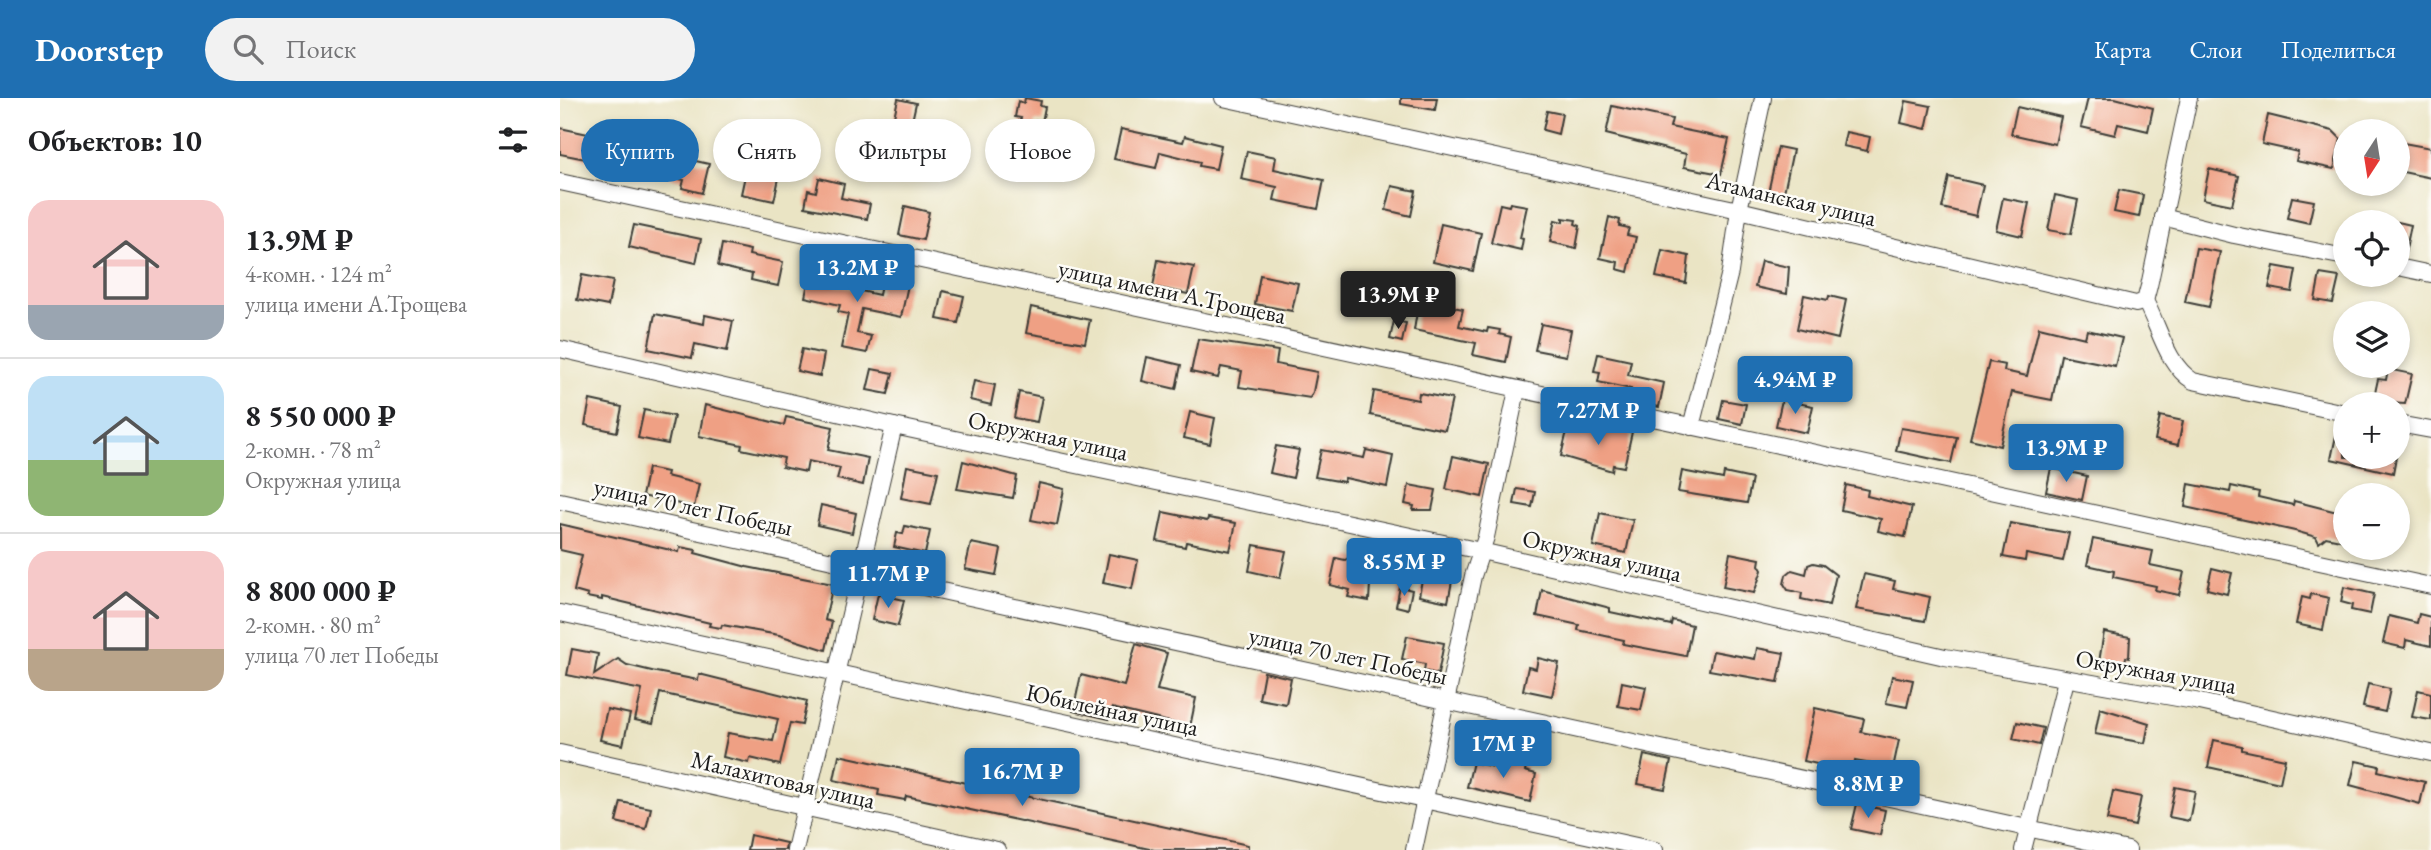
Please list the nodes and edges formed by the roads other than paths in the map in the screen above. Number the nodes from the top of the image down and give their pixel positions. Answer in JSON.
{"nodes":[{"id":1,"x":1223,"y":98,"type":"edge"},
{"id":2,"x":1763,"y":98,"type":"edge"},
{"id":3,"x":2189,"y":98,"type":"edge"},
{"id":4,"x":560,"y":182,"type":"edge"},
{"id":5,"x":1739,"y":210,"type":"junction"},
{"id":6,"x":2163,"y":217,"type":"junction"},
{"id":7,"x":2333,"y":255,"type":"edge"},
{"id":8,"x":2410,"y":270,"type":"edge"},
{"id":9,"x":2431,"y":274,"type":"edge"},
{"id":10,"x":2145,"y":301,"type":"junction"},
{"id":11,"x":560,"y":349,"type":"edge"},
{"id":12,"x":1517,"y":390,"type":"junction"},
{"id":13,"x":2333,"y":410,"type":"edge"},
{"id":14,"x":894,"y":426,"type":"junction"},
{"id":15,"x":2410,"y":426,"type":"edge"},
{"id":16,"x":1691,"y":427,"type":"junction"},
{"id":17,"x":2431,"y":430,"type":"edge"},
{"id":18,"x":560,"y":501,"type":"edge"},
{"id":19,"x":1481,"y":551,"type":"junction"},
{"id":20,"x":860,"y":567,"type":"junction"},
{"id":21,"x":2431,"y":586,"type":"edge"},
{"id":22,"x":560,"y":613,"type":"edge"},
{"id":23,"x":836,"y":674,"type":"junction"},
{"id":24,"x":2066,"y":680,"type":"junction"},
{"id":25,"x":1446,"y":701,"type":"junction"},
{"id":26,"x":560,"y":753,"type":"edge"},
{"id":27,"x":2431,"y":753,"type":"edge"},
{"id":28,"x":1425,"y":801,"type":"junction"},
{"id":29,"x":804,"y":808,"type":"junction"},
{"id":30,"x":2028,"y":828,"type":"junction"},
{"id":31,"x":795,"y":850,"type":"edge"},
{"id":32,"x":997,"y":850,"type":"edge"},
{"id":33,"x":1414,"y":850,"type":"edge"},
{"id":34,"x":1655,"y":850,"type":"edge"},
{"id":35,"x":2022,"y":850,"type":"edge"},
{"id":36,"x":2128,"y":850,"type":"edge"}],
"edges":[{"from":1,"to":5,"type":"street","name":"Атаманская улица"},
{"from":2,"to":5,"type":"street"},
{"from":3,"to":6,"type":"street"},
{"from":4,"to":12,"type":"street","name":"улица имени А.Трощева"},
{"from":5,"to":10,"type":"street","name":"Атаманская улица"},
{"from":5,"to":16,"type":"street"},
{"from":6,"to":7,"type":"street"},
{"from":6,"to":10,"type":"street"},
{"from":8,"to":9,"type":"street"},
{"from":10,"to":13,"type":"street"},
{"from":11,"to":14,"type":"street","name":"Окружная улица"},
{"from":12,"to":16,"type":"street","name":"улица имени А.Трощева"},
{"from":12,"to":19,"type":"street"},
{"from":14,"to":19,"type":"street","name":"Окружная улица"},
{"from":14,"to":20,"type":"street"},
{"from":15,"to":17,"type":"street"},
{"from":16,"to":21,"type":"street","name":"улица имени А.Трощева"},
{"from":18,"to":20,"type":"street","name":"улица 70 лет Победы"},
{"from":19,"to":24,"type":"street","name":"Окружная улица"},
{"from":19,"to":25,"type":"street"},
{"from":20,"to":23,"type":"street"},
{"from":20,"to":25,"type":"street","name":"улица 70 лет Победы"},
{"from":22,"to":23,"type":"street","name":"Юбилейная улица"},
{"from":23,"to":28,"type":"street","name":"Юбилейная улица"},
{"from":23,"to":29,"type":"street"},
{"from":24,"to":27,"type":"street","name":"Окружная улица"},
{"from":24,"to":30,"type":"street"},
{"from":25,"to":28,"type":"street"},
{"from":25,"to":30,"type":"street","name":"улица 70 лет Победы"},
{"from":26,"to":29,"type":"street","name":"Малахитовая улица"},
{"from":28,"to":33,"type":"street"},
{"from":28,"to":34,"type":"street","name":"Юбилейная улица"},
{"from":29,"to":31,"type":"street"},
{"from":29,"to":32,"type":"street","name":"Малахитовая улица"},
{"from":30,"to":35,"type":"street"},
{"from":30,"to":36,"type":"street","name":"улица 70 лет Победы"}]}
